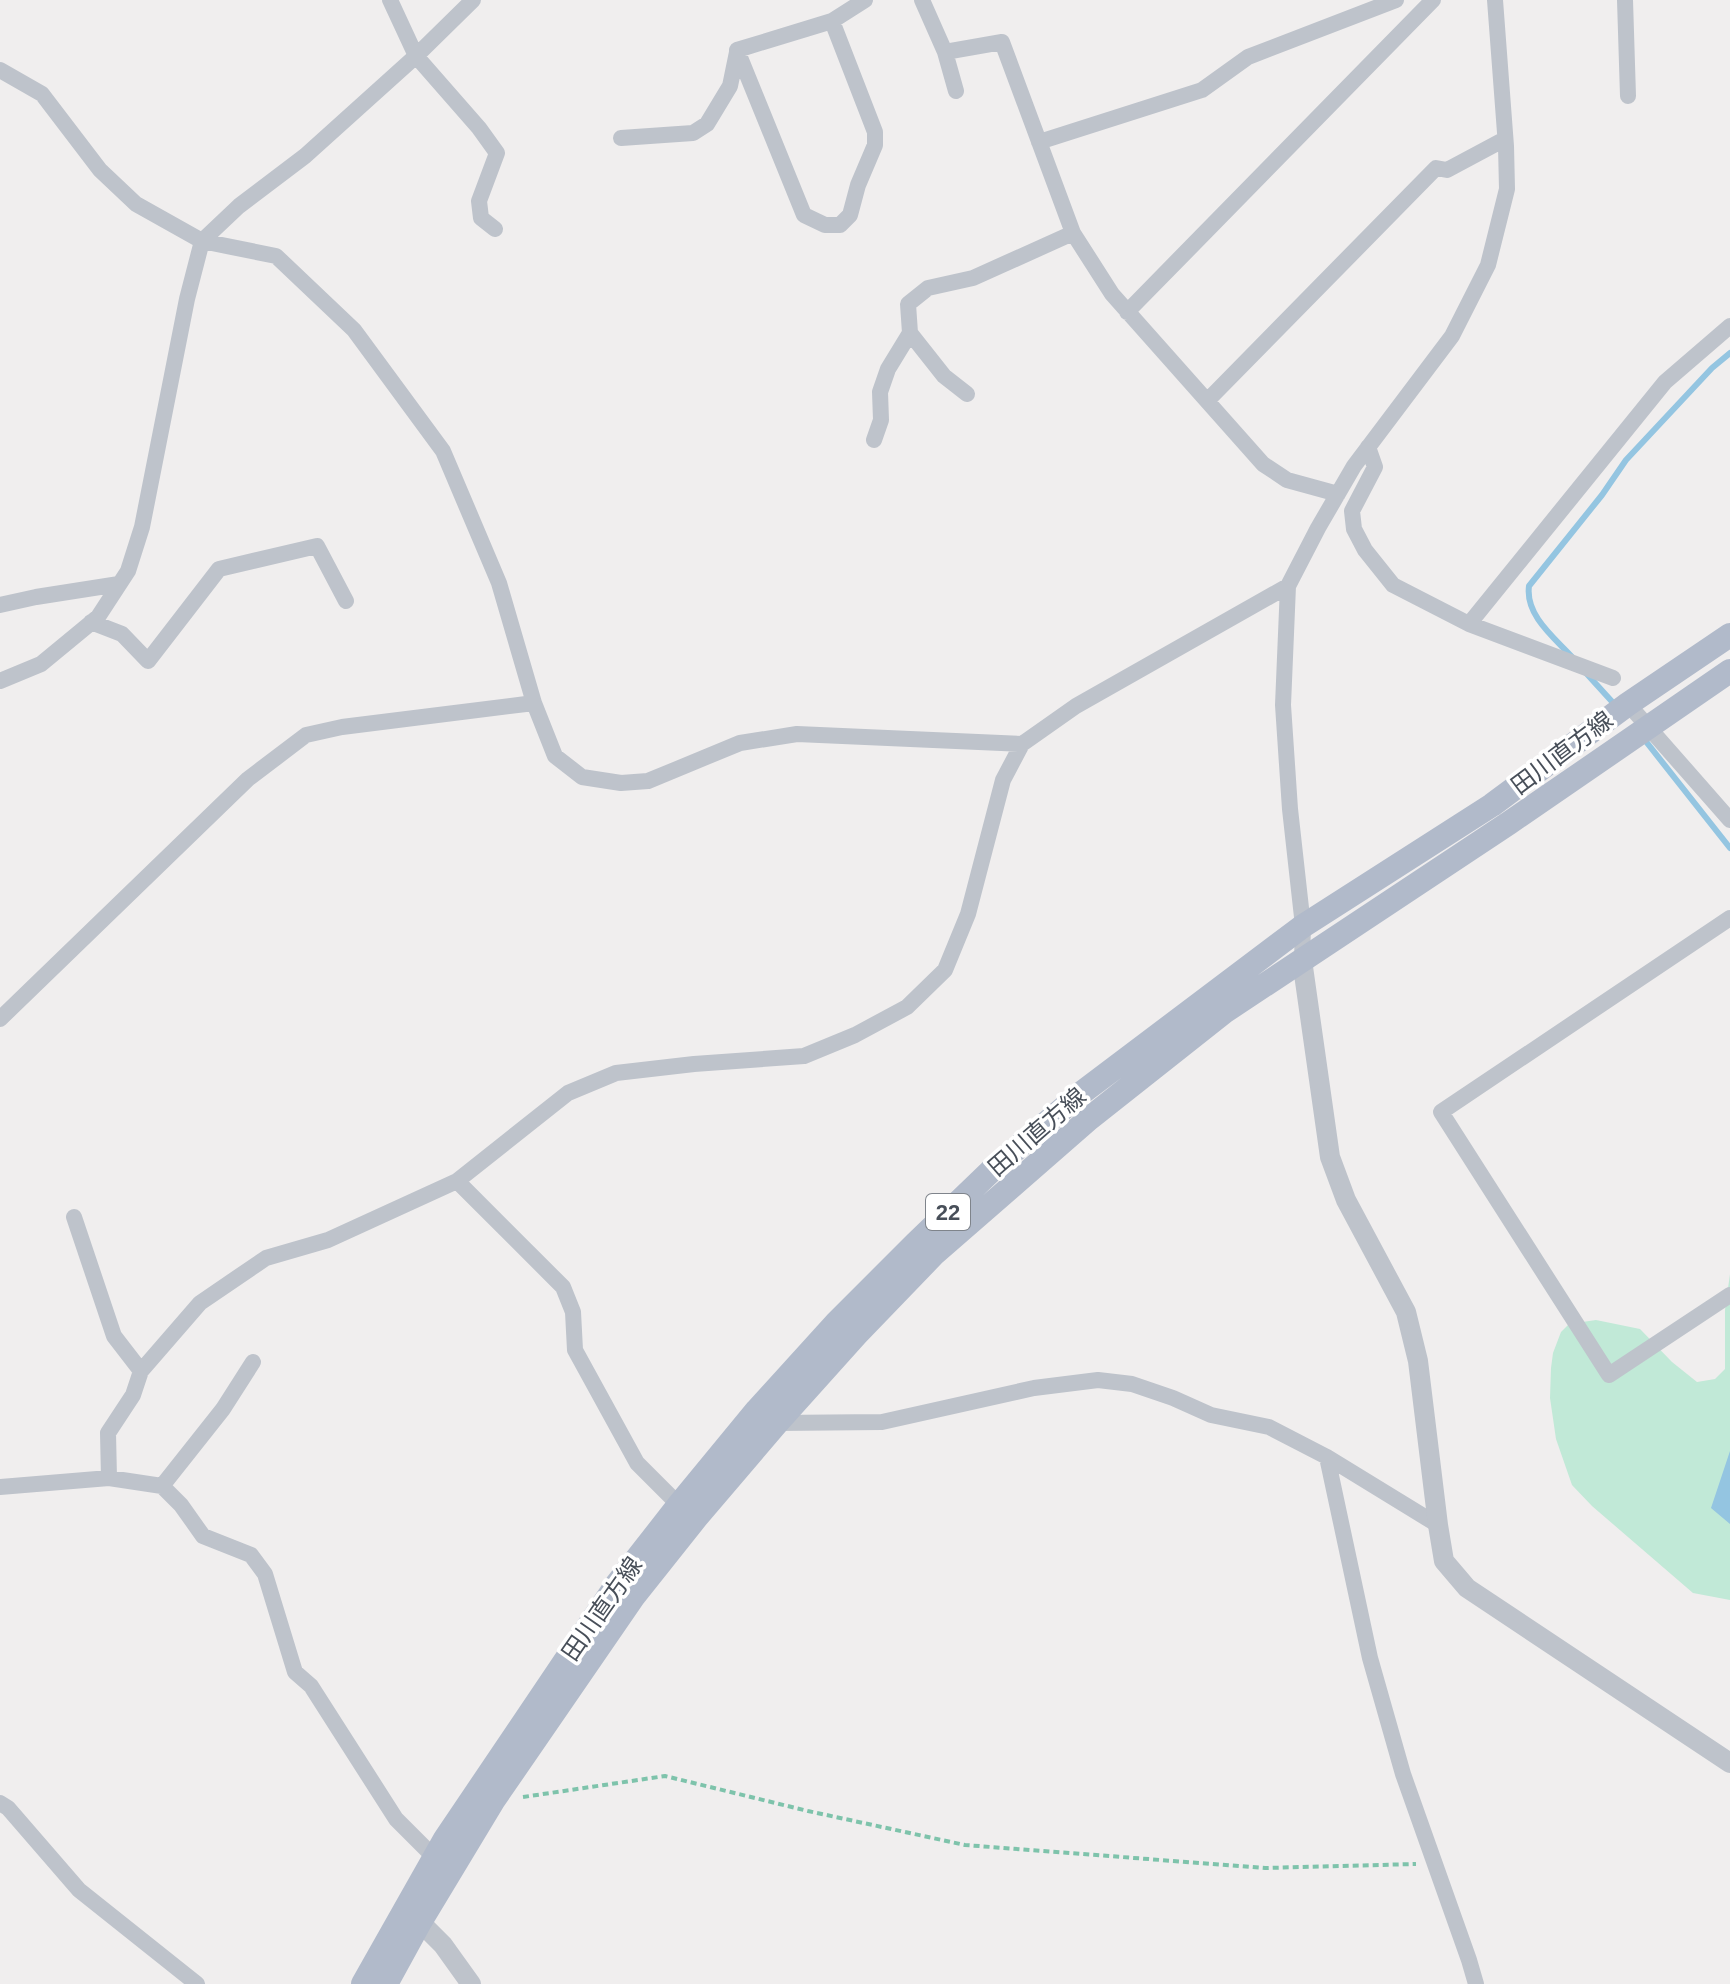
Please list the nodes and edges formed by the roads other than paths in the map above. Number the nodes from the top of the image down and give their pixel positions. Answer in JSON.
{"nodes":[{"id":1,"x":390,"y":0,"type":"edge"},
{"id":2,"x":473,"y":0,"type":"edge"},
{"id":3,"x":865,"y":0,"type":"edge"},
{"id":4,"x":922,"y":0,"type":"edge"},
{"id":5,"x":1396,"y":0,"type":"edge"},
{"id":6,"x":1433,"y":0,"type":"edge"},
{"id":7,"x":1495,"y":0,"type":"edge"},
{"id":8,"x":1625,"y":0,"type":"edge"},
{"id":9,"x":832,"y":21,"type":"junction"},
{"id":10,"x":737,"y":50,"type":"junction"},
{"id":11,"x":945,"y":52,"type":"junction"},
{"id":12,"x":416,"y":56,"type":"junction"},
{"id":13,"x":0,"y":70,"type":"edge"},
{"id":14,"x":956,"y":91,"type":"dead end"},
{"id":15,"x":1628,"y":96,"type":"dead end"},
{"id":16,"x":621,"y":138,"type":"dead end"},
{"id":17,"x":1505,"y":139,"type":"junction"},
{"id":18,"x":1039,"y":142,"type":"junction"},
{"id":19,"x":495,"y":229,"type":"dead end"},
{"id":20,"x":1073,"y":233,"type":"junction"},
{"id":21,"x":202,"y":241,"type":"junction"},
{"id":22,"x":1127,"y":312,"type":"junction"},
{"id":23,"x":1730,"y":326,"type":"edge"},
{"id":24,"x":910,"y":333,"type":"junction"},
{"id":25,"x":967,"y":394,"type":"dead end"},
{"id":26,"x":1207,"y":401,"type":"junction"},
{"id":27,"x":874,"y":440,"type":"dead end"},
{"id":28,"x":1368,"y":447,"type":"junction"},
{"id":29,"x":1338,"y":494,"type":"junction"},
{"id":30,"x":119,"y":584,"type":"junction"},
{"id":31,"x":1288,"y":586,"type":"junction"},
{"id":32,"x":346,"y":601,"type":"dead end"},
{"id":33,"x":0,"y":605,"type":"edge"},
{"id":34,"x":91,"y":622,"type":"junction"},
{"id":35,"x":1469,"y":624,"type":"junction"},
{"id":36,"x":1730,"y":635,"type":"edge"},
{"id":37,"x":1730,"y":671,"type":"edge"},
{"id":38,"x":1613,"y":678,"type":"dead end"},
{"id":39,"x":0,"y":681,"type":"edge"},
{"id":40,"x":534,"y":703,"type":"junction"},
{"id":41,"x":1628,"y":704,"type":"junction"},
{"id":42,"x":1647,"y":727,"type":"junction"},
{"id":43,"x":1022,"y":744,"type":"junction"},
{"id":44,"x":1730,"y":820,"type":"edge"},
{"id":45,"x":1730,"y":918,"type":"edge"},
{"id":46,"x":1303,"y":926,"type":"junction"},
{"id":47,"x":1302,"y":960,"type":"junction"},
{"id":48,"x":0,"y":1019,"type":"edge"},
{"id":49,"x":457,"y":1181,"type":"junction"},
{"id":50,"x":74,"y":1217,"type":"dead end"},
{"id":51,"x":1730,"y":1295,"type":"edge"},
{"id":52,"x":253,"y":1362,"type":"dead end"},
{"id":53,"x":141,"y":1371,"type":"junction"},
{"id":54,"x":777,"y":1423,"type":"junction"},
{"id":55,"x":1327,"y":1457,"type":"junction"},
{"id":56,"x":109,"y":1478,"type":"junction"},
{"id":57,"x":162,"y":1486,"type":"junction"},
{"id":58,"x":0,"y":1487,"type":"edge"},
{"id":59,"x":687,"y":1512,"type":"junction"},
{"id":60,"x":1438,"y":1525,"type":"junction"},
{"id":61,"x":1730,"y":1763,"type":"edge"},
{"id":62,"x":0,"y":1803,"type":"edge"},
{"id":63,"x":442,"y":1864,"type":"junction"},
{"id":64,"x":420,"y":1922,"type":"junction"},
{"id":65,"x":197,"y":1984,"type":"edge"},
{"id":66,"x":363,"y":1984,"type":"edge"},
{"id":67,"x":386,"y":1984,"type":"edge"},
{"id":68,"x":471,"y":1984,"type":"edge"},
{"id":69,"x":1476,"y":1984,"type":"edge"}],
"edges":[{"from":1,"to":12,"type":"street"},
{"from":2,"to":12,"type":"street"},
{"from":3,"to":9,"type":"street"},
{"from":4,"to":11,"type":"street"},
{"from":5,"to":18,"type":"street"},
{"from":6,"to":22,"type":"street"},
{"from":7,"to":17,"type":"street"},
{"from":8,"to":15,"type":"street"},
{"from":9,"to":10,"type":"street"},
{"from":9,"to":10,"type":"street"},
{"from":10,"to":16,"type":"street"},
{"from":11,"to":14,"type":"street"},
{"from":11,"to":18,"type":"street"},
{"from":12,"to":19,"type":"street"},
{"from":12,"to":21,"type":"street"},
{"from":13,"to":21,"type":"street"},
{"from":17,"to":26,"type":"street"},
{"from":17,"to":28,"type":"street"},
{"from":18,"to":20,"type":"street"},
{"from":20,"to":22,"type":"street"},
{"from":20,"to":24,"type":"street"},
{"from":21,"to":30,"type":"street"},
{"from":21,"to":40,"type":"street"},
{"from":22,"to":26,"type":"street"},
{"from":23,"to":35,"type":"street"},
{"from":24,"to":25,"type":"street"},
{"from":24,"to":27,"type":"street"},
{"from":26,"to":29,"type":"street"},
{"from":28,"to":29,"type":"street"},
{"from":28,"to":35,"type":"street"},
{"from":29,"to":31,"type":"street"},
{"from":30,"to":33,"type":"street"},
{"from":30,"to":34,"type":"street"},
{"from":31,"to":43,"type":"street"},
{"from":31,"to":46,"type":"street"},
{"from":32,"to":34,"type":"street"},
{"from":34,"to":39,"type":"street"},
{"from":35,"to":38,"type":"street"},
{"from":36,"to":41,"type":"main road","name":"田川直方線","number":"22"},
{"from":37,"to":42,"type":"main road","name":"田川直方線","number":"22"},
{"from":40,"to":43,"type":"street"},
{"from":40,"to":48,"type":"street"},
{"from":41,"to":42,"type":"street"},
{"from":41,"to":46,"type":"main road","name":"田川直方線","number":"22"},
{"from":42,"to":44,"type":"street"},
{"from":42,"to":47,"type":"main road","name":"田川直方線","number":"22"},
{"from":43,"to":49,"type":"street"},
{"from":45,"to":51,"type":"street"},
{"from":46,"to":47,"type":"street"},
{"from":46,"to":59,"type":"main road","name":"田川直方線","number":"22"},
{"from":47,"to":54,"type":"main road","name":"田川直方線","number":"22"},
{"from":47,"to":60,"type":"street"},
{"from":49,"to":53,"type":"street"},
{"from":49,"to":59,"type":"street"},
{"from":50,"to":53,"type":"street"},
{"from":52,"to":57,"type":"street"},
{"from":53,"to":56,"type":"street"},
{"from":54,"to":55,"type":"street"},
{"from":54,"to":59,"type":"main road","name":"田川直方線","number":"22"},
{"from":55,"to":60,"type":"street"},
{"from":55,"to":69,"type":"street"},
{"from":56,"to":57,"type":"street"},
{"from":56,"to":58,"type":"street"},
{"from":57,"to":63,"type":"street"},
{"from":59,"to":63,"type":"main road","name":"田川直方線","number":"22"},
{"from":59,"to":63,"type":"main road","name":"田川直方線","number":"22"},
{"from":60,"to":61,"type":"street"},
{"from":62,"to":65,"type":"street"},
{"from":63,"to":64,"type":"main road","name":"田川直方線","number":"22"},
{"from":63,"to":66,"type":"main road","name":"田川直方線","number":"22"},
{"from":64,"to":67,"type":"main road","name":"田川直方線","number":"22"},
{"from":64,"to":68,"type":"street"}]}
